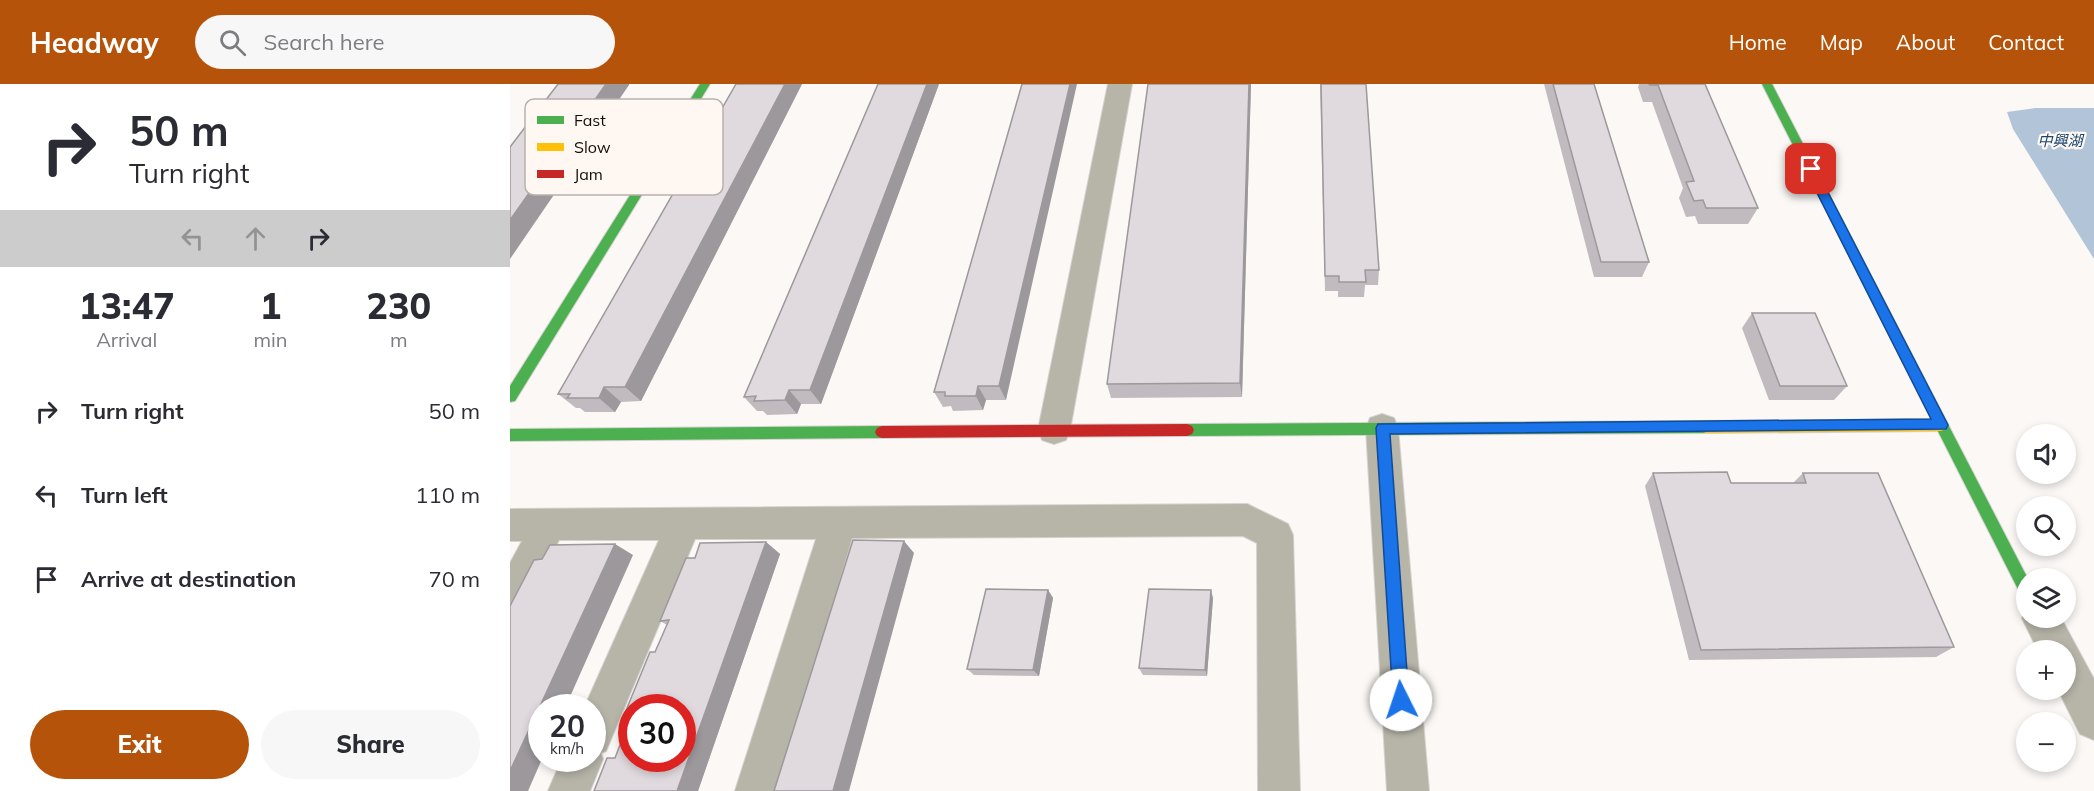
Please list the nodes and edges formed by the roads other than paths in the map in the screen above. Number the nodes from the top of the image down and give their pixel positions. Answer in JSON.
{"nodes":[{"id":1,"x":705,"y":84,"type":"edge"},
{"id":2,"x":1120,"y":84,"type":"edge"},
{"id":3,"x":1767,"y":84,"type":"edge"},
{"id":4,"x":696,"y":99,"type":"edge"},
{"id":5,"x":636,"y":195,"type":"edge"},
{"id":6,"x":510,"y":397,"type":"edge"},
{"id":7,"x":1941,"y":425,"type":"junction"},
{"id":8,"x":1382,"y":428,"type":"junction"},
{"id":9,"x":1054,"y":430,"type":"junction"},
{"id":10,"x":510,"y":435,"type":"edge"},
{"id":11,"x":839,"y":523,"type":"junction"},
{"id":12,"x":684,"y":524,"type":"junction"},
{"id":13,"x":510,"y":525,"type":"edge"},
{"id":14,"x":549,"y":525,"type":"junction"},
{"id":15,"x":2016,"y":571,"type":"edge"},
{"id":16,"x":510,"y":599,"type":"edge"},
{"id":17,"x":2076,"y":685,"type":"edge"},
{"id":18,"x":606,"y":704,"type":"edge"},
{"id":19,"x":2094,"y":720,"type":"edge"},
{"id":20,"x":577,"y":772,"type":"edge"},
{"id":21,"x":569,"y":791,"type":"edge"},
{"id":22,"x":756,"y":791,"type":"edge"},
{"id":23,"x":1279,"y":791,"type":"edge"},
{"id":24,"x":1408,"y":791,"type":"edge"}],
"edges":[{"from":1,"to":4,"type":"street"},
{"from":2,"to":9,"type":"street"},
{"from":3,"to":7,"type":"street"},
{"from":5,"to":6,"type":"street"},
{"from":7,"to":8,"type":"street"},
{"from":7,"to":15,"type":"street"},
{"from":8,"to":9,"type":"street"},
{"from":8,"to":24,"type":"street"},
{"from":9,"to":10,"type":"street"},
{"from":11,"to":12,"type":"street"},
{"from":11,"to":22,"type":"street"},
{"from":11,"to":23,"type":"street"},
{"from":12,"to":14,"type":"street"},
{"from":12,"to":18,"type":"street"},
{"from":13,"to":14,"type":"street"},
{"from":14,"to":16,"type":"street"},
{"from":17,"to":19,"type":"street"},
{"from":20,"to":21,"type":"street"}]}
